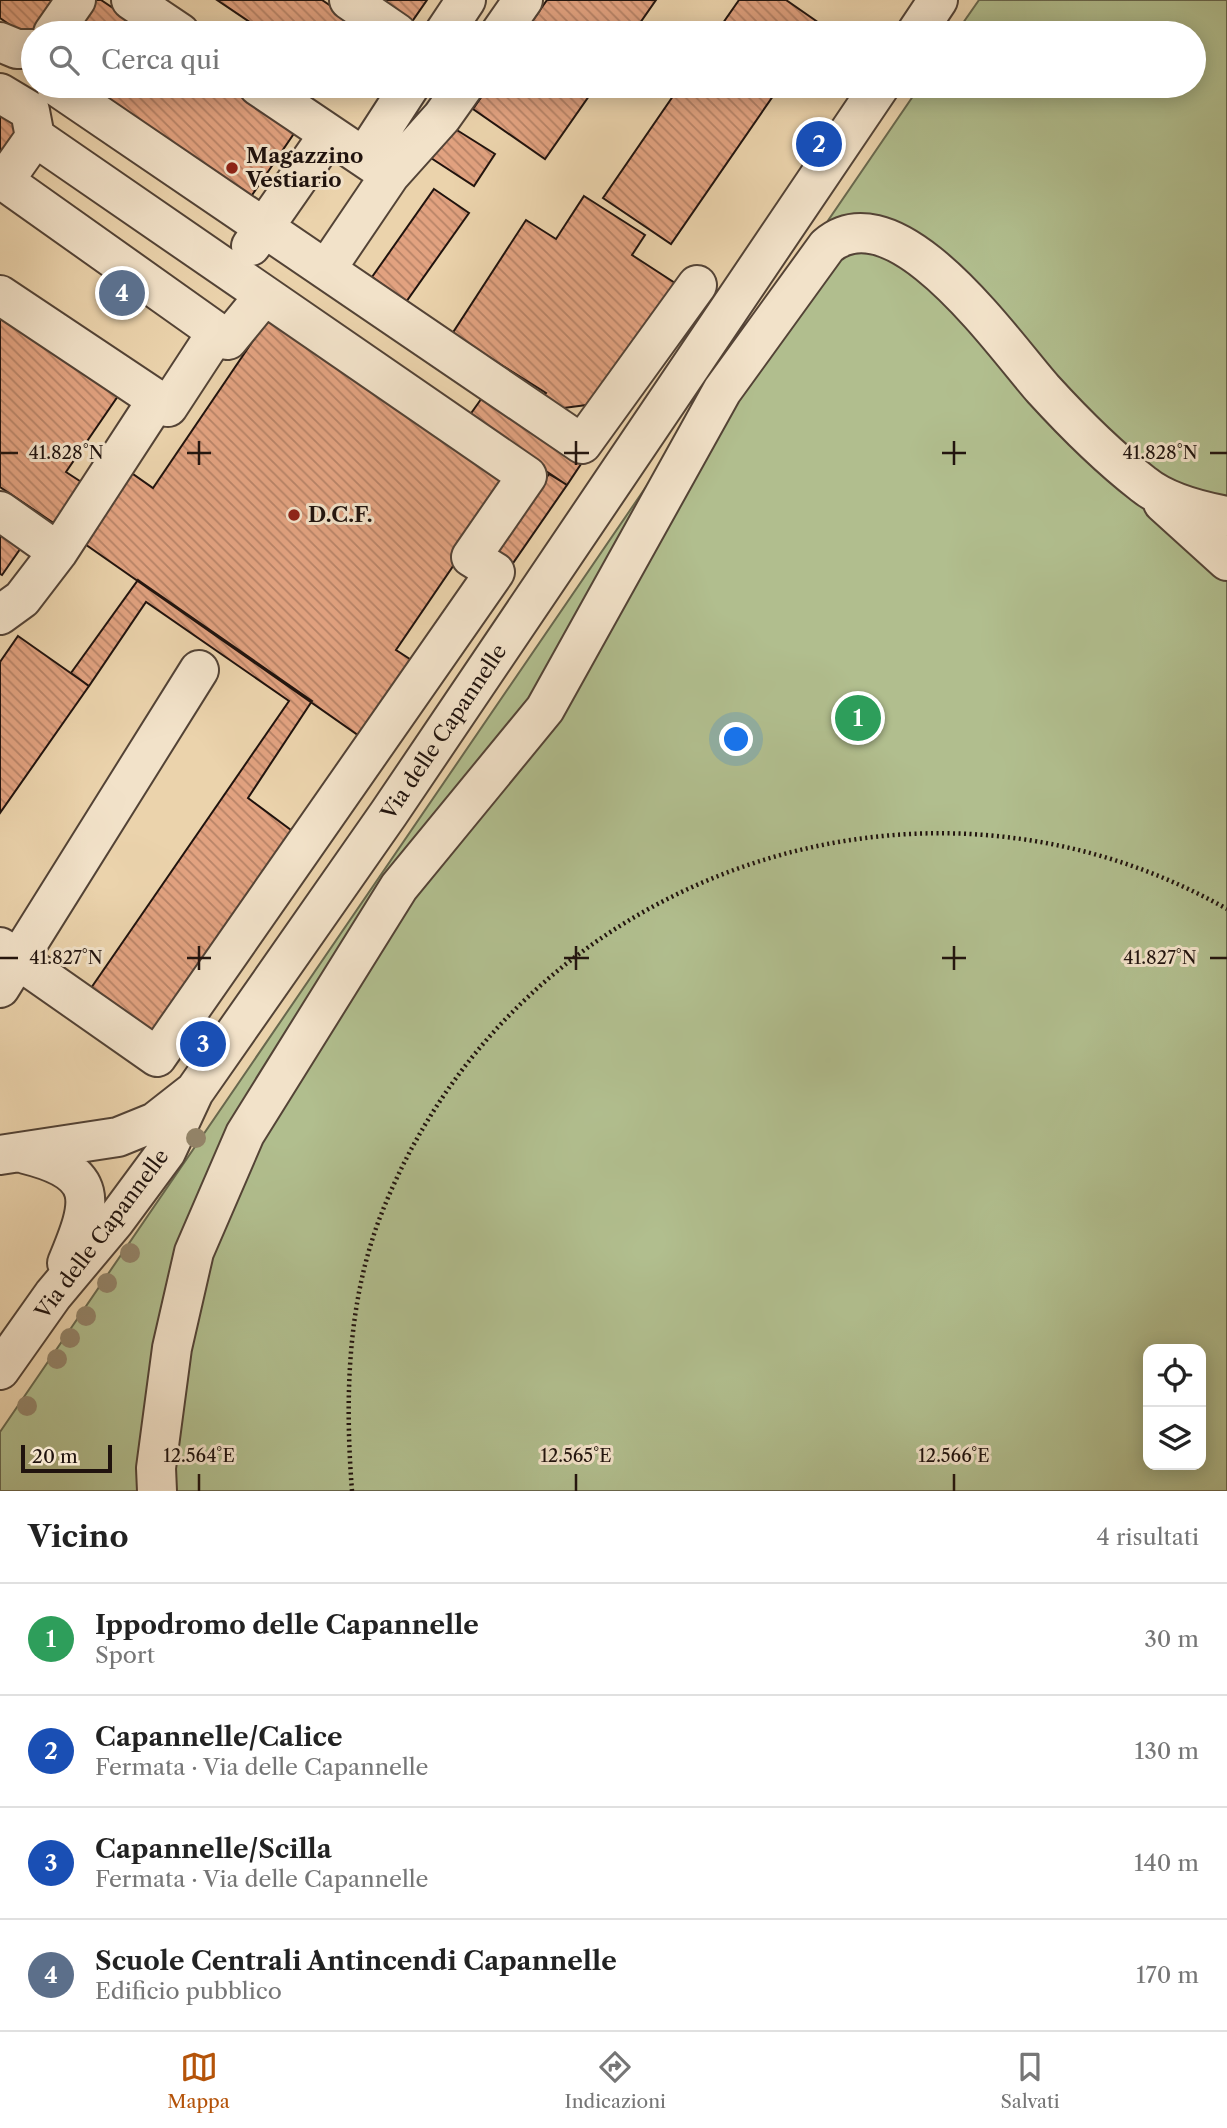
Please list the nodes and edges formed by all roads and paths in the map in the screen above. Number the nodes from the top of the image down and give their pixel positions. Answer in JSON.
{"nodes":[{"id":1,"x":76,"y":0,"type":"edge"},
{"id":2,"x":131,"y":0,"type":"edge"},
{"id":3,"x":349,"y":0,"type":"edge"},
{"id":4,"x":466,"y":0,"type":"edge"},
{"id":5,"x":523,"y":0,"type":"edge"},
{"id":6,"x":938,"y":0,"type":"edge"},
{"id":7,"x":53,"y":21,"type":"edge"},
{"id":8,"x":162,"y":21,"type":"edge"},
{"id":9,"x":380,"y":21,"type":"edge"},
{"id":10,"x":452,"y":21,"type":"edge"},
{"id":11,"x":508,"y":21,"type":"edge"},
{"id":12,"x":924,"y":21,"type":"edge"},
{"id":13,"x":0,"y":93,"type":"edge"},
{"id":14,"x":74,"y":98,"type":"edge"},
{"id":15,"x":276,"y":98,"type":"edge"},
{"id":16,"x":405,"y":98,"type":"edge"},
{"id":17,"x":455,"y":98,"type":"edge"},
{"id":18,"x":872,"y":98,"type":"edge"},
{"id":19,"x":329,"y":134,"type":"junction"},
{"id":20,"x":35,"y":137,"type":"junction"},
{"id":21,"x":377,"y":166,"type":"junction"},
{"id":22,"x":100,"y":182,"type":"junction"},
{"id":23,"x":265,"y":226,"type":"junction"},
{"id":24,"x":327,"y":268,"type":"junction"},
{"id":25,"x":697,"y":285,"type":"dead end"},
{"id":26,"x":0,"y":295,"type":"edge"},
{"id":27,"x":264,"y":296,"type":"junction"},
{"id":28,"x":217,"y":331,"type":"junction"},
{"id":29,"x":157,"y":400,"type":"junction"},
{"id":30,"x":1146,"y":487,"type":"junction"},
{"id":31,"x":0,"y":511,"type":"edge"},
{"id":32,"x":1227,"y":516,"type":"edge"},
{"id":33,"x":58,"y":552,"type":"junction"},
{"id":34,"x":1227,"y":561,"type":"edge"},
{"id":35,"x":0,"y":615,"type":"edge"},
{"id":36,"x":199,"y":670,"type":"dead end"},
{"id":37,"x":1227,"y":909,"type":"edge"},
{"id":38,"x":6,"y":965,"type":"edge"},
{"id":39,"x":194,"y":1092,"type":"junction"},
{"id":40,"x":10,"y":1154,"type":"edge"},
{"id":41,"x":53,"y":1295,"type":"junction"},
{"id":42,"x":0,"y":1370,"type":"edge"},
{"id":43,"x":156,"y":1491,"type":"edge"},
{"id":44,"x":352,"y":1491,"type":"edge"}],
"edges":[{"from":1,"to":7,"type":"street"},
{"from":2,"to":8,"type":"street"},
{"from":3,"to":9,"type":"street"},
{"from":4,"to":10,"type":"street"},
{"from":5,"to":11,"type":"street"},
{"from":6,"to":12,"type":"street"},
{"from":13,"to":20,"type":"street"},
{"from":14,"to":23,"type":"street"},
{"from":15,"to":19,"type":"street"},
{"from":16,"to":21,"type":"street"},
{"from":17,"to":21,"type":"street"},
{"from":18,"to":39,"type":"street","name":"Via delle Capannelle"},
{"from":19,"to":21,"type":"street"},
{"from":19,"to":23,"type":"street"},
{"from":20,"to":22,"type":"street"},
{"from":20,"to":28,"type":"street"},
{"from":21,"to":24,"type":"street"},
{"from":22,"to":23,"type":"street"},
{"from":22,"to":27,"type":"street"},
{"from":23,"to":24,"type":"street"},
{"from":24,"to":25,"type":"street"},
{"from":26,"to":29,"type":"street"},
{"from":27,"to":28,"type":"street"},
{"from":27,"to":38,"type":"street"},
{"from":28,"to":29,"type":"street"},
{"from":29,"to":33,"type":"street"},
{"from":30,"to":32,"type":"street"},
{"from":30,"to":34,"type":"street"},
{"from":30,"to":43,"type":"street"},
{"from":31,"to":33,"type":"street"},
{"from":33,"to":35,"type":"street"},
{"from":36,"to":38,"type":"street"},
{"from":37,"to":44,"type":"path"},
{"from":39,"to":40,"type":"street"},
{"from":39,"to":41,"type":"street","name":"Via delle Capannelle"},
{"from":40,"to":41,"type":"street"},
{"from":41,"to":42,"type":"street","name":"Via delle Capannelle"}]}
